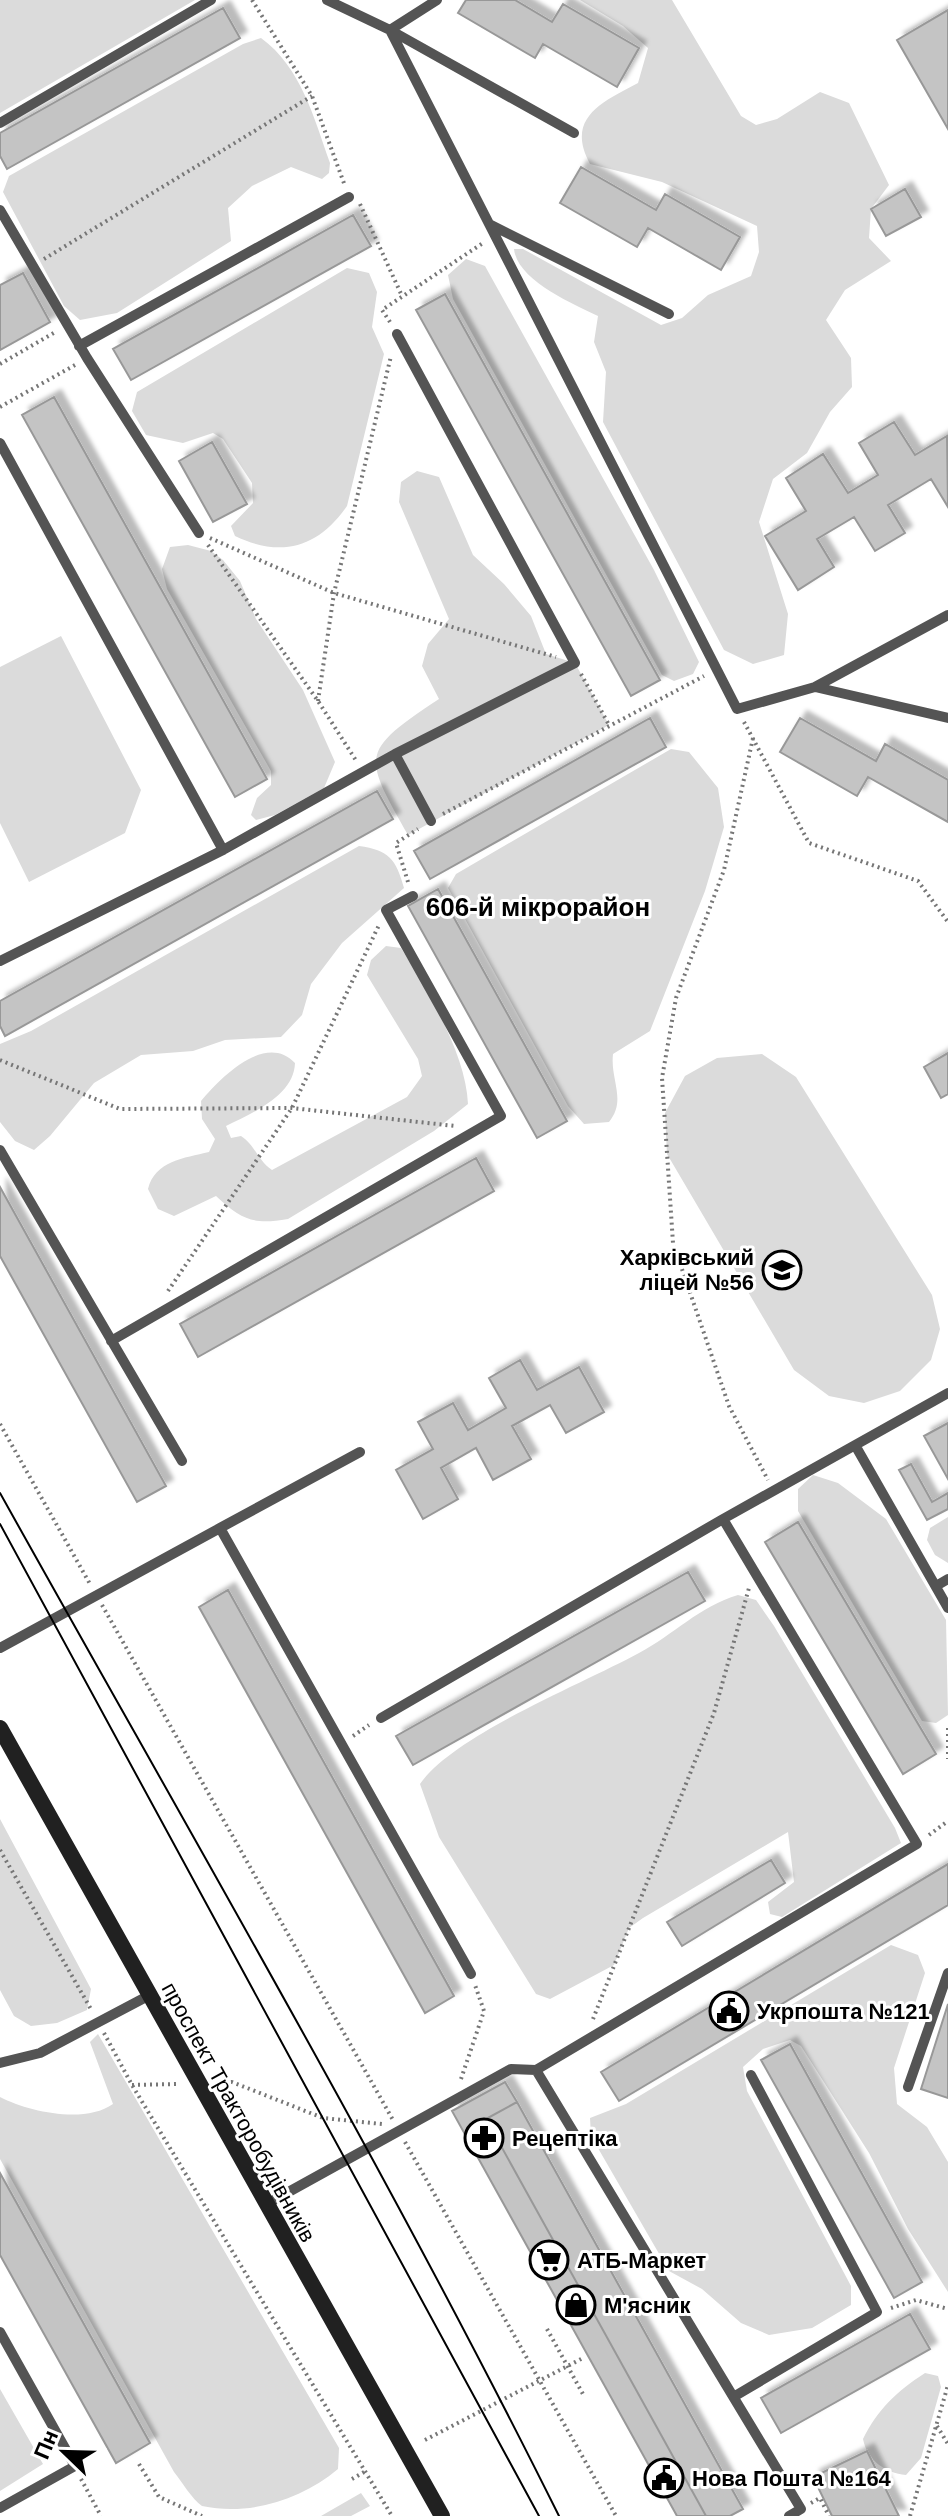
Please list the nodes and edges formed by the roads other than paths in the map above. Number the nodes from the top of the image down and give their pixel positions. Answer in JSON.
{"nodes":[{"id":1,"x":211,"y":0,"type":"edge"},
{"id":2,"x":327,"y":0,"type":"edge"},
{"id":3,"x":437,"y":0,"type":"edge"},
{"id":4,"x":390,"y":30,"type":"junction"},
{"id":5,"x":0,"y":123,"type":"edge"},
{"id":6,"x":574,"y":133,"type":"dead end"},
{"id":7,"x":349,"y":197,"type":"road end"},
{"id":8,"x":0,"y":210,"type":"edge"},
{"id":9,"x":489,"y":224,"type":"junction"},
{"id":10,"x":669,"y":314,"type":"dead end"},
{"id":11,"x":397,"y":334,"type":"road end"},
{"id":12,"x":79,"y":346,"type":"junction"},
{"id":13,"x":0,"y":443,"type":"edge"},
{"id":14,"x":199,"y":533,"type":"road end"},
{"id":15,"x":948,"y":615,"type":"edge"},
{"id":16,"x":815,"y":687,"type":"junction"},
{"id":17,"x":948,"y":718,"type":"edge"},
{"id":18,"x":395,"y":754,"type":"junction"},
{"id":19,"x":431,"y":821,"type":"road end"},
{"id":20,"x":223,"y":850,"type":"junction"},
{"id":21,"x":413,"y":896,"type":"road end"},
{"id":22,"x":0,"y":961,"type":"edge"},
{"id":23,"x":0,"y":1150,"type":"edge"},
{"id":24,"x":111,"y":1341,"type":"junction"},
{"id":25,"x":948,"y":1393,"type":"edge"},
{"id":26,"x":855,"y":1445,"type":"junction"},
{"id":27,"x":360,"y":1452,"type":"dead end"},
{"id":28,"x":182,"y":1461,"type":"dead end"},
{"id":29,"x":723,"y":1519,"type":"junction"},
{"id":30,"x":220,"y":1528,"type":"junction"},
{"id":31,"x":948,"y":1579,"type":"edge"},
{"id":32,"x":936,"y":1586,"type":"junction"},
{"id":33,"x":948,"y":1608,"type":"edge"},
{"id":34,"x":0,"y":1648,"type":"edge"},
{"id":35,"x":381,"y":1718,"type":"road end"},
{"id":36,"x":0,"y":1728,"type":"edge"},
{"id":37,"x":948,"y":1973,"type":"edge"},
{"id":38,"x":471,"y":1974,"type":"road end"},
{"id":39,"x":148,"y":1996,"type":"junction"},
{"id":40,"x":0,"y":2063,"type":"edge"},
{"id":41,"x":536,"y":2070,"type":"junction"},
{"id":42,"x":751,"y":2075,"type":"dead end"},
{"id":43,"x":908,"y":2087,"type":"dead end"},
{"id":44,"x":265,"y":2205,"type":"junction"},
{"id":45,"x":0,"y":2332,"type":"edge"},
{"id":46,"x":735,"y":2396,"type":"junction"},
{"id":47,"x":0,"y":2508,"type":"edge"},
{"id":48,"x":442,"y":2516,"type":"edge"},
{"id":49,"x":789,"y":2516,"type":"edge"}],
"edges":[{"from":1,"to":5,"type":"lane"},
{"from":2,"to":4,"type":"lane"},
{"from":3,"to":4,"type":"lane"},
{"from":4,"to":6,"type":"lane"},
{"from":4,"to":9,"type":"lane"},
{"from":7,"to":12,"type":"lane"},
{"from":8,"to":12,"type":"lane"},
{"from":9,"to":10,"type":"lane"},
{"from":9,"to":16,"type":"lane"},
{"from":11,"to":18,"type":"lane"},
{"from":12,"to":14,"type":"lane"},
{"from":13,"to":20,"type":"lane"},
{"from":15,"to":16,"type":"lane"},
{"from":16,"to":17,"type":"lane"},
{"from":18,"to":19,"type":"lane"},
{"from":18,"to":20,"type":"lane"},
{"from":20,"to":22,"type":"lane"},
{"from":21,"to":24,"type":"lane"},
{"from":23,"to":24,"type":"lane"},
{"from":24,"to":28,"type":"lane"},
{"from":25,"to":26,"type":"lane"},
{"from":26,"to":29,"type":"lane"},
{"from":26,"to":32,"type":"lane"},
{"from":27,"to":30,"type":"lane"},
{"from":29,"to":35,"type":"lane"},
{"from":29,"to":41,"type":"lane"},
{"from":30,"to":34,"type":"lane"},
{"from":30,"to":38,"type":"lane"},
{"from":31,"to":32,"type":"lane"},
{"from":32,"to":33,"type":"lane"},
{"from":36,"to":39,"type":"main road","name":"проспект Тракторобудівників"},
{"from":37,"to":43,"type":"lane"},
{"from":39,"to":40,"type":"lane"},
{"from":39,"to":44,"type":"main road","name":"проспект Тракторобудівників"},
{"from":41,"to":44,"type":"lane"},
{"from":41,"to":46,"type":"lane"},
{"from":42,"to":46,"type":"lane"},
{"from":44,"to":48,"type":"main road","name":"проспект Тракторобудівників"},
{"from":45,"to":47,"type":"lane"},
{"from":46,"to":49,"type":"lane"}]}
